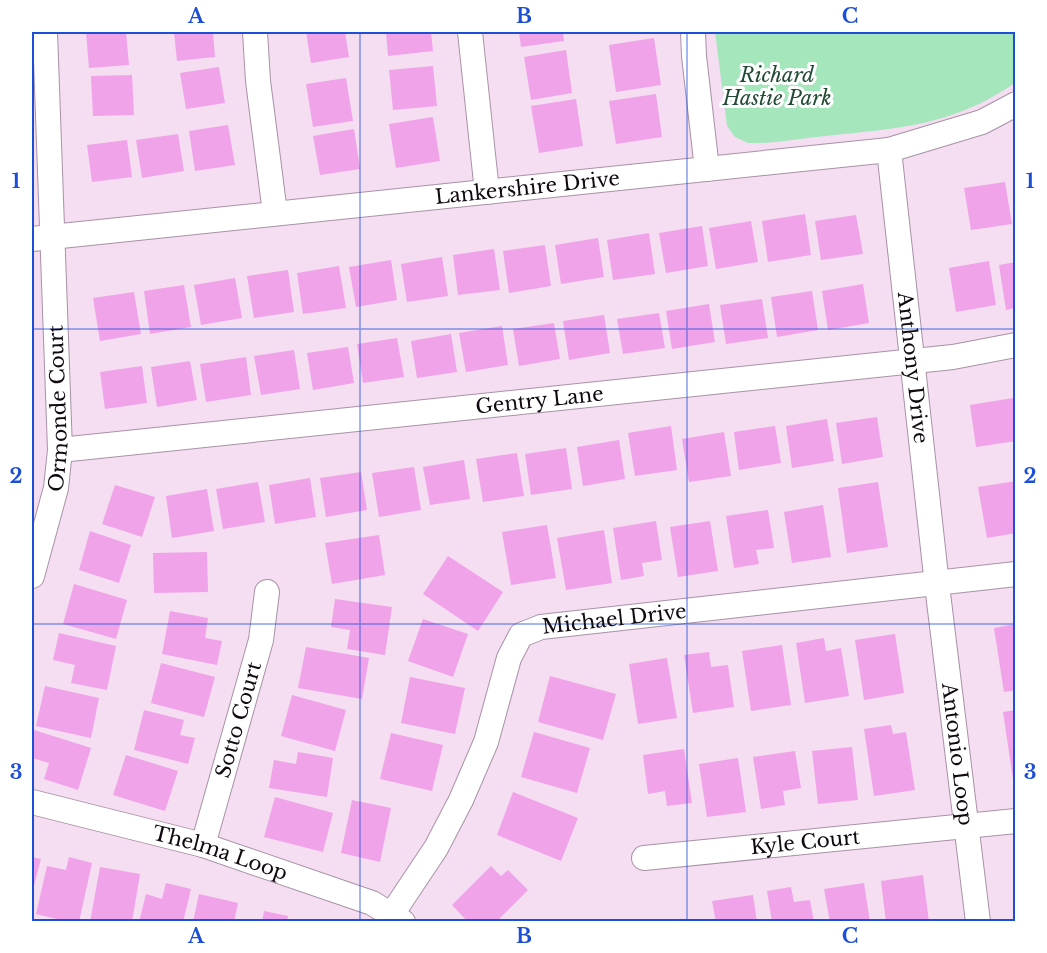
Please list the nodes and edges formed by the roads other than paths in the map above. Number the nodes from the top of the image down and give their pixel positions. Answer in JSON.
{"nodes":[{"id":1,"x":45,"y":32,"type":"edge"},
{"id":2,"x":255,"y":32,"type":"edge"},
{"id":3,"x":470,"y":32,"type":"edge"},
{"id":4,"x":693,"y":32,"type":"edge"},
{"id":5,"x":1016,"y":104,"type":"edge"},
{"id":6,"x":889,"y":150,"type":"junction"},
{"id":7,"x":707,"y":169,"type":"junction"},
{"id":8,"x":488,"y":192,"type":"junction"},
{"id":9,"x":275,"y":213,"type":"junction"},
{"id":10,"x":42,"y":237,"type":"edge"},
{"id":11,"x":1016,"y":345,"type":"edge"},
{"id":12,"x":913,"y":360,"type":"junction"},
{"id":13,"x":60,"y":450,"type":"junction"},
{"id":14,"x":1016,"y":574,"type":"edge"},
{"id":15,"x":32,"y":576,"type":"edge"},
{"id":16,"x":938,"y":585,"type":"junction"},
{"id":17,"x":267,"y":592,"type":"dead end"},
{"id":18,"x":32,"y":802,"type":"edge"},
{"id":19,"x":1016,"y":821,"type":"edge"},
{"id":20,"x":966,"y":826,"type":"junction"},
{"id":21,"x":203,"y":844,"type":"junction"},
{"id":22,"x":644,"y":858,"type":"dead end"},
{"id":23,"x":398,"y":918,"type":"edge"},
{"id":24,"x":978,"y":921,"type":"edge"}],
"edges":[{"from":1,"to":10,"type":"street","name":"Ormonde Court"},
{"from":2,"to":9,"type":"street"},
{"from":3,"to":8,"type":"street"},
{"from":4,"to":7,"type":"street"},
{"from":5,"to":6,"type":"street","name":"Lankershire Drive"},
{"from":6,"to":7,"type":"street","name":"Lankershire Drive"},
{"from":6,"to":12,"type":"street","name":"Anthony Drive"},
{"from":7,"to":8,"type":"street","name":"Lankershire Drive"},
{"from":8,"to":9,"type":"street","name":"Lankershire Drive"},
{"from":9,"to":10,"type":"street","name":"Lankershire Drive"},
{"from":10,"to":13,"type":"street","name":"Ormonde Court"},
{"from":11,"to":12,"type":"street","name":"Gentry Lane"},
{"from":12,"to":13,"type":"street","name":"Gentry Lane"},
{"from":12,"to":16,"type":"street","name":"Anthony Drive"},
{"from":13,"to":15,"type":"street","name":"Ormonde Court"},
{"from":14,"to":16,"type":"street","name":"Michael Drive"},
{"from":16,"to":20,"type":"street","name":"Antonio Loop"},
{"from":16,"to":23,"type":"street","name":"Michael Drive"},
{"from":17,"to":21,"type":"street","name":"Sotto Court"},
{"from":18,"to":21,"type":"street","name":"Thelma Loop"},
{"from":19,"to":20,"type":"street","name":"Kyle Court"},
{"from":20,"to":22,"type":"street","name":"Kyle Court"},
{"from":20,"to":24,"type":"street","name":"Antonio Loop"},
{"from":21,"to":23,"type":"street","name":"Thelma Loop"}]}
